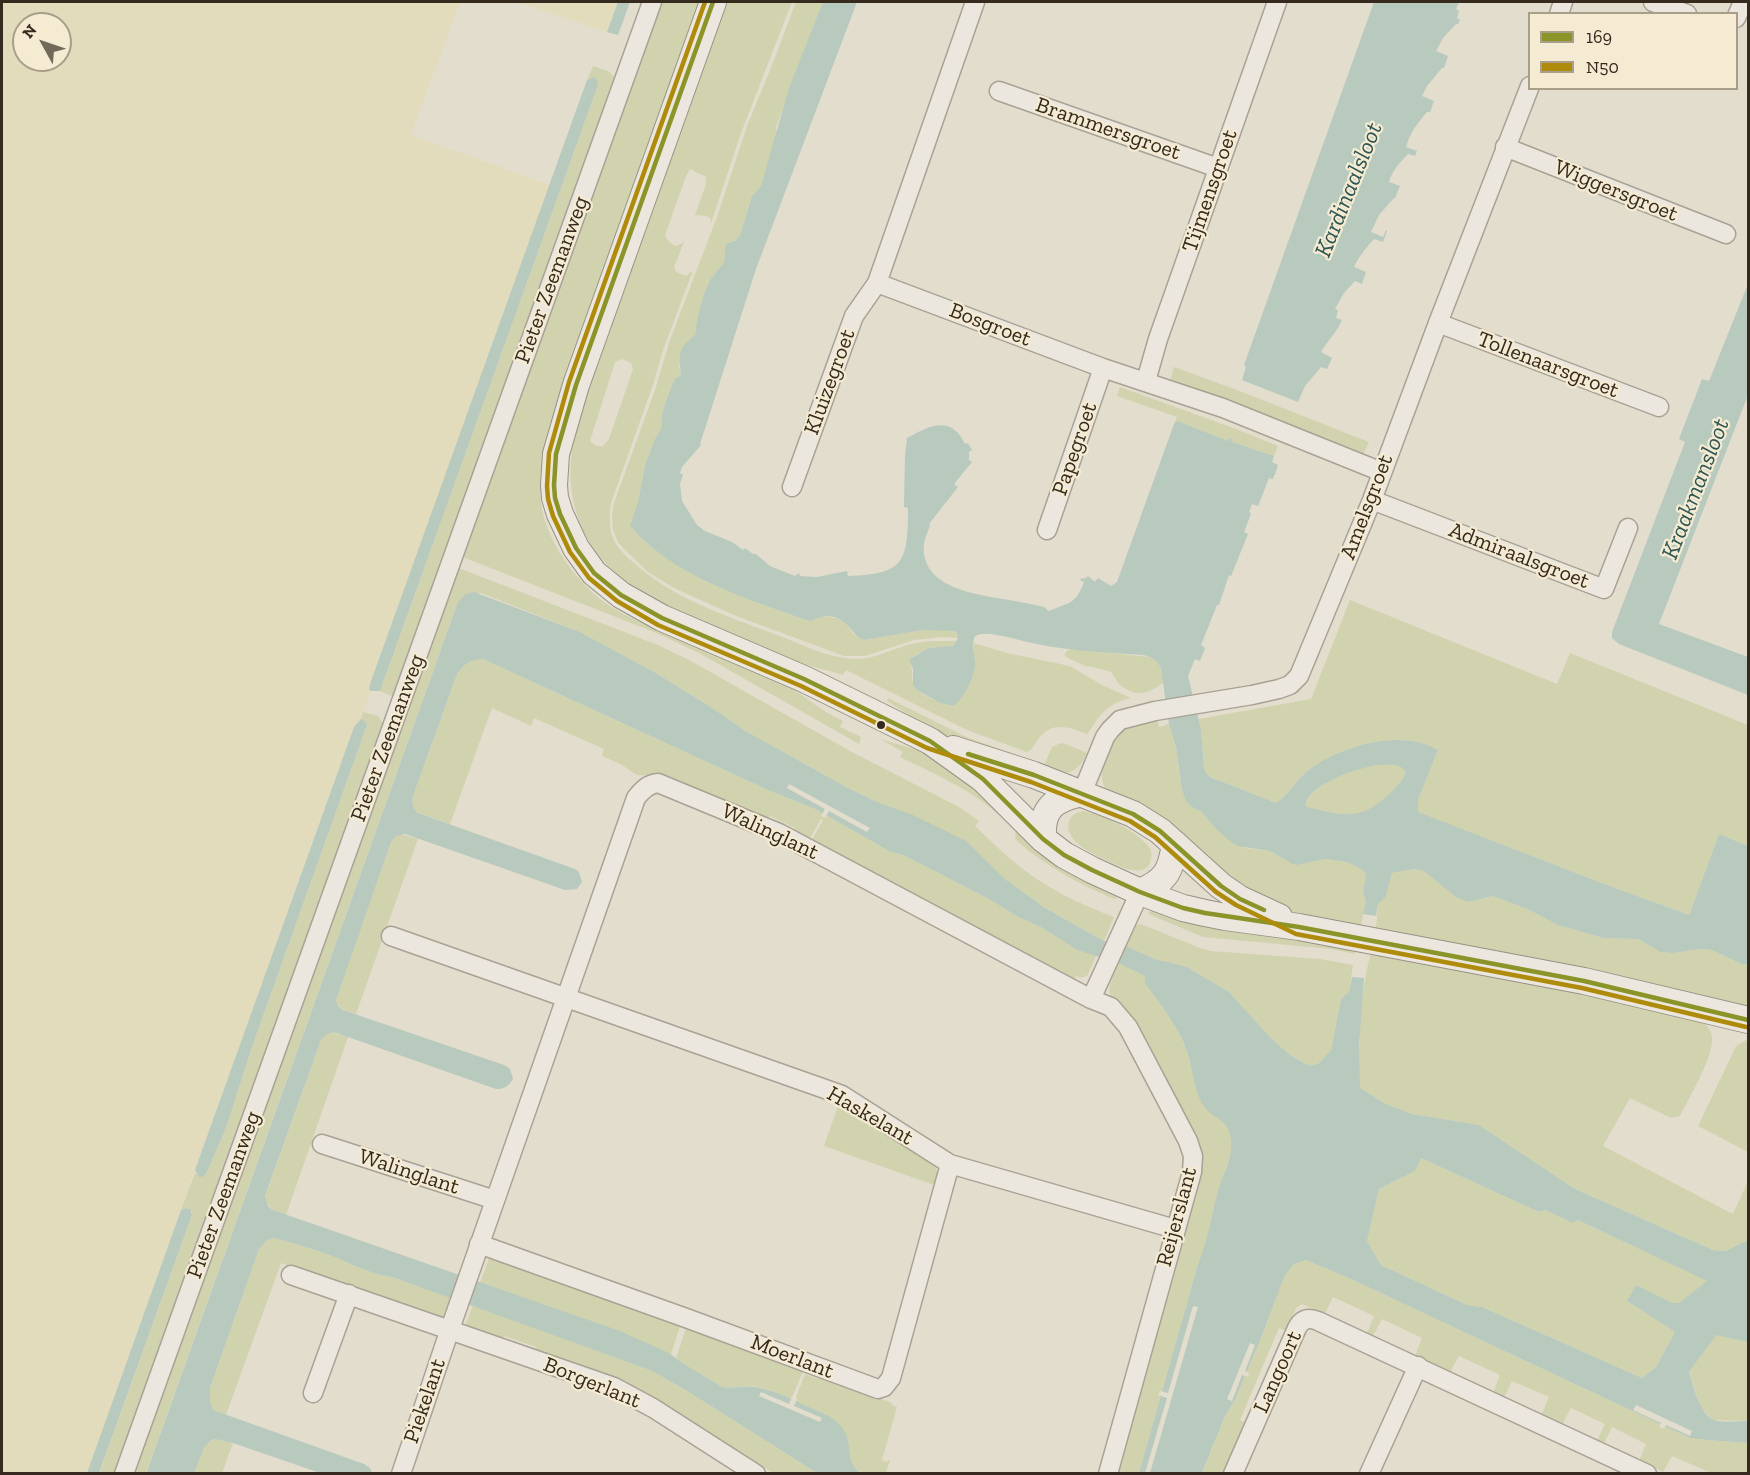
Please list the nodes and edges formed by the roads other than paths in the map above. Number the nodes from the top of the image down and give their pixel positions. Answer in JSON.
{"nodes":[{"id":1,"x":652,"y":2,"type":"edge"},
{"id":2,"x":713,"y":2,"type":"edge"},
{"id":3,"x":975,"y":2,"type":"edge"},
{"id":4,"x":1277,"y":2,"type":"edge"},
{"id":5,"x":1653,"y":2,"type":"edge"},
{"id":6,"x":1681,"y":12,"type":"edge"},
{"id":7,"x":1528,"y":90,"type":"edge"},
{"id":8,"x":999,"y":91,"type":"dead end"},
{"id":9,"x":1505,"y":147,"type":"junction"},
{"id":10,"x":1218,"y":168,"type":"junction"},
{"id":11,"x":1726,"y":234,"type":"dead end"},
{"id":12,"x":877,"y":283,"type":"junction"},
{"id":13,"x":1437,"y":323,"type":"junction"},
{"id":14,"x":1102,"y":368,"type":"junction"},
{"id":15,"x":1146,"y":381,"type":"junction"},
{"id":16,"x":1659,"y":407,"type":"dead end"},
{"id":17,"x":1382,"y":472,"type":"junction"},
{"id":18,"x":792,"y":487,"type":"dead end"},
{"id":19,"x":1372,"y":500,"type":"junction"},
{"id":20,"x":1628,"y":528,"type":"dead end"},
{"id":21,"x":1047,"y":530,"type":"dead end"},
{"id":22,"x":930,"y":741,"type":"junction"},
{"id":23,"x":1082,"y":793,"type":"junction"},
{"id":24,"x":1043,"y":839,"type":"junction"},
{"id":25,"x":1175,"y":844,"type":"junction"},
{"id":26,"x":1140,"y":892,"type":"junction"},
{"id":27,"x":1299,"y":927,"type":"junction"},
{"id":28,"x":391,"y":936,"type":"dead end"},
{"id":29,"x":566,"y":998,"type":"junction"},
{"id":30,"x":1091,"y":999,"type":"junction"},
{"id":31,"x":1749,"y":1020,"type":"edge"},
{"id":32,"x":322,"y":1144,"type":"dead end"},
{"id":33,"x":950,"y":1164,"type":"junction"},
{"id":34,"x":495,"y":1200,"type":"junction"},
{"id":35,"x":1175,"y":1229,"type":"junction"},
{"id":36,"x":476,"y":1253,"type":"junction"},
{"id":37,"x":291,"y":1275,"type":"dead end"},
{"id":38,"x":349,"y":1294,"type":"junction"},
{"id":39,"x":451,"y":1325,"type":"junction"},
{"id":40,"x":1418,"y":1366,"type":"junction"},
{"id":41,"x":313,"y":1393,"type":"dead end"},
{"id":42,"x":124,"y":1473,"type":"edge"},
{"id":43,"x":401,"y":1473,"type":"edge"},
{"id":44,"x":756,"y":1473,"type":"edge"},
{"id":45,"x":1108,"y":1473,"type":"edge"},
{"id":46,"x":1233,"y":1473,"type":"edge"},
{"id":47,"x":1369,"y":1473,"type":"edge"},
{"id":48,"x":1647,"y":1473,"type":"edge"}],
"edges":[{"from":1,"to":42,"type":"street","name":"Pieter Zeemanweg"},
{"from":2,"to":22,"type":"street"},
{"from":3,"to":12,"type":"street"},
{"from":4,"to":10,"type":"street","name":"Tijmensgroet"},
{"from":5,"to":6,"type":"street"},
{"from":7,"to":9,"type":"street","name":"Amelsgroet"},
{"from":8,"to":10,"type":"street","name":"Brammersgroet"},
{"from":9,"to":11,"type":"street","name":"Wiggersgroet"},
{"from":9,"to":13,"type":"street","name":"Amelsgroet"},
{"from":10,"to":15,"type":"street","name":"Tijmensgroet"},
{"from":12,"to":14,"type":"street","name":"Bosgroet"},
{"from":12,"to":18,"type":"street","name":"Kluizegroet"},
{"from":13,"to":16,"type":"street","name":"Tollenaarsgroet"},
{"from":13,"to":17,"type":"street","name":"Amelsgroet"},
{"from":14,"to":15,"type":"street","name":"Bosgroet"},
{"from":14,"to":21,"type":"street","name":"Papegroet"},
{"from":15,"to":17,"type":"street","name":"Bosgroet"},
{"from":17,"to":19,"type":"street","name":"Amelsgroet"},
{"from":19,"to":20,"type":"street","name":"Admiraalsgroet"},
{"from":19,"to":23,"type":"street","name":"Amelsgroet"},
{"from":22,"to":23,"type":"street"},
{"from":22,"to":24,"type":"street"},
{"from":23,"to":24,"type":"street"},
{"from":23,"to":25,"type":"street"},
{"from":24,"to":26,"type":"street"},
{"from":25,"to":26,"type":"street"},
{"from":25,"to":27,"type":"street"},
{"from":26,"to":27,"type":"street"},
{"from":26,"to":30,"type":"street"},
{"from":27,"to":31,"type":"street"},
{"from":28,"to":29,"type":"street"},
{"from":29,"to":30,"type":"street","name":"Walinglant"},
{"from":29,"to":33,"type":"street","name":"Haskelant"},
{"from":29,"to":34,"type":"street","name":"Walinglant"},
{"from":30,"to":35,"type":"street","name":"Reijerslant"},
{"from":32,"to":34,"type":"street","name":"Walinglant"},
{"from":33,"to":35,"type":"street","name":"Haskelant"},
{"from":33,"to":36,"type":"street","name":"Moerlant"},
{"from":34,"to":36,"type":"street","name":"Walinglant"},
{"from":35,"to":45,"type":"street","name":"Reijerslant"},
{"from":36,"to":39,"type":"street","name":"Walinglant"},
{"from":37,"to":38,"type":"street","name":"Piekelant"},
{"from":38,"to":39,"type":"street","name":"Piekelant"},
{"from":38,"to":41,"type":"street"},
{"from":39,"to":43,"type":"street","name":"Piekelant"},
{"from":39,"to":44,"type":"street","name":"Borgerlant"},
{"from":40,"to":46,"type":"street","name":"Langoort"},
{"from":40,"to":47,"type":"street"},
{"from":40,"to":48,"type":"street","name":"Langoort"}]}
